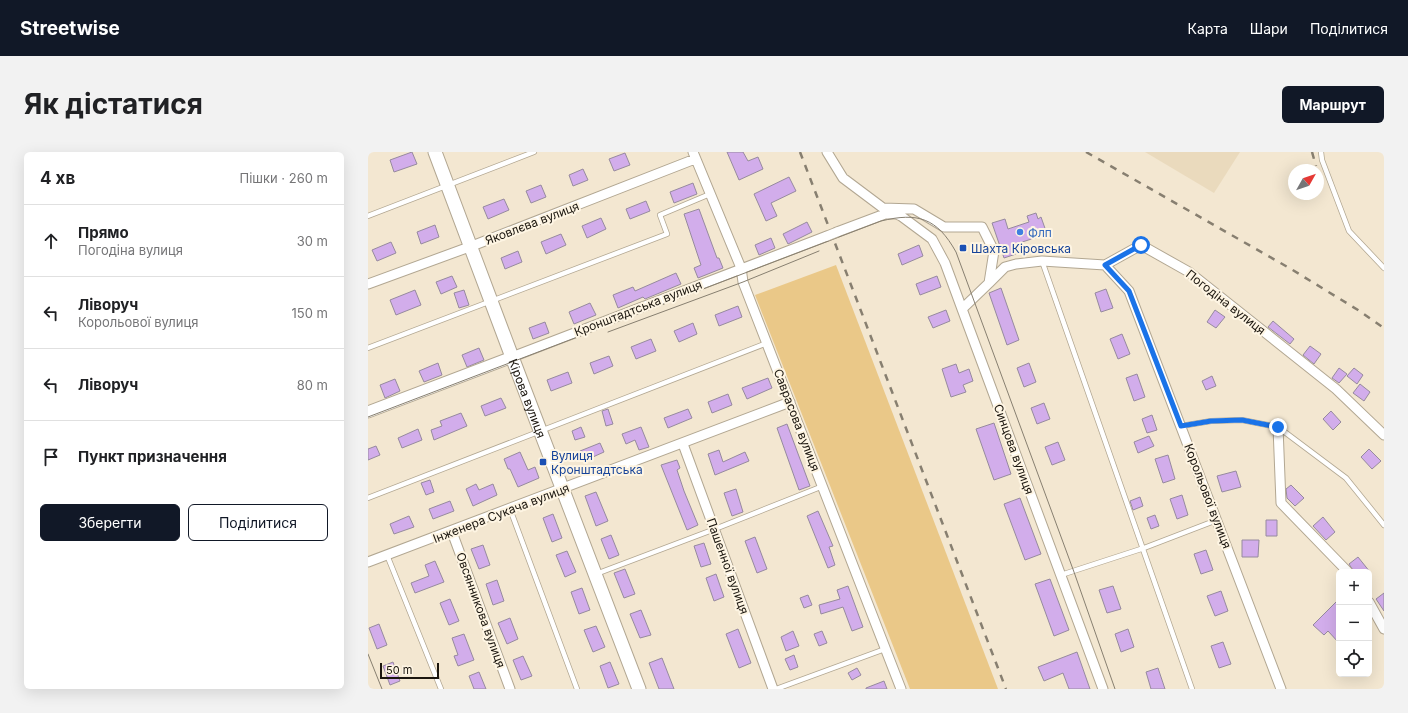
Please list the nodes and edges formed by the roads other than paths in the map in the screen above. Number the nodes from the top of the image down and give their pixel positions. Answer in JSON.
{"nodes":[{"id":1,"x":435,"y":152,"type":"edge"},
{"id":2,"x":534,"y":152,"type":"edge"},
{"id":3,"x":828,"y":152,"type":"edge"},
{"id":4,"x":1321,"y":152,"type":"edge"},
{"id":5,"x":694,"y":156,"type":"edge"},
{"id":6,"x":448,"y":184,"type":"junction"},
{"id":7,"x":710,"y":194,"type":"junction"},
{"id":8,"x":368,"y":216,"type":"edge"},
{"id":9,"x":908,"y":221,"type":"joint"},
{"id":10,"x":472,"y":246,"type":"junction"},
{"id":11,"x":1042,"y":261,"type":"junction"},
{"id":12,"x":1105,"y":265,"type":"junction"},
{"id":13,"x":741,"y":268,"type":"junction"},
{"id":14,"x":1384,"y":268,"type":"edge"},
{"id":15,"x":989,"y":283,"type":"junction"},
{"id":16,"x":368,"y":284,"type":"edge"},
{"id":17,"x":490,"y":302,"type":"junction"},
{"id":18,"x":962,"y":309,"type":"junction"},
{"id":19,"x":767,"y":343,"type":"junction"},
{"id":20,"x":368,"y":348,"type":"edge"},
{"id":21,"x":512,"y":358,"type":"junction"},
{"id":22,"x":790,"y":402,"type":"junction"},
{"id":23,"x":368,"y":412,"type":"edge"},
{"id":24,"x":1181,"y":426,"type":"junction"},
{"id":25,"x":1278,"y":427,"type":"junction"},
{"id":26,"x":540,"y":430,"type":"junction"},
{"id":27,"x":1384,"y":435,"type":"edge"},
{"id":28,"x":683,"y":444,"type":"junction"},
{"id":29,"x":823,"y":486,"type":"junction"},
{"id":30,"x":563,"y":489,"type":"junction"},
{"id":31,"x":368,"y":498,"type":"edge"},
{"id":32,"x":510,"y":509,"type":"junction"},
{"id":33,"x":1217,"y":520,"type":"junction"},
{"id":34,"x":1384,"y":525,"type":"edge"},
{"id":35,"x":715,"y":529,"type":"junction"},
{"id":36,"x":452,"y":532,"type":"junction"},
{"id":37,"x":1144,"y":548,"type":"junction"},
{"id":38,"x":387,"y":555,"type":"junction"},
{"id":39,"x":368,"y":562,"type":"edge"},
{"id":40,"x":1345,"y":569,"type":"edge"},
{"id":41,"x":596,"y":574,"type":"junction"},
{"id":42,"x":1060,"y":576,"type":"junction"},
{"id":43,"x":1371,"y":605,"type":"edge"},
{"id":44,"x":1384,"y":629,"type":"edge"},
{"id":45,"x":885,"y":649,"type":"junction"},
{"id":46,"x":441,"y":689,"type":"edge"},
{"id":47,"x":510,"y":689,"type":"edge"},
{"id":48,"x":577,"y":689,"type":"edge"},
{"id":49,"x":639,"y":689,"type":"edge"},
{"id":50,"x":773,"y":689,"type":"edge"},
{"id":51,"x":776,"y":689,"type":"edge"},
{"id":52,"x":901,"y":689,"type":"edge"},
{"id":53,"x":1103,"y":689,"type":"edge"},
{"id":54,"x":1192,"y":689,"type":"edge"},
{"id":55,"x":1281,"y":689,"type":"edge"}],
"edges":[{"from":1,"to":6,"type":"main road","name":"Кірова вулиця"},
{"from":2,"to":6,"type":"lane"},
{"from":3,"to":15,"type":"street"},
{"from":4,"to":14,"type":"lane"},
{"from":5,"to":7,"type":"street","name":"Саврасова вулиця"},
{"from":5,"to":10,"type":"street","name":"Яковлєва вулиця"},
{"from":6,"to":8,"type":"lane"},
{"from":6,"to":10,"type":"main road","name":"Кірова вулиця"},
{"from":7,"to":13,"type":"street","name":"Саврасова вулиця"},
{"from":7,"to":17,"type":"lane"},
{"from":9,"to":13,"type":"street","name":"Кронштадтська вулиця","bridge":true},
{"from":9,"to":18,"type":"street","name":"Синцова вулиця"},
{"from":10,"to":16,"type":"street","name":"Яковлєва вулиця"},
{"from":10,"to":17,"type":"main road","name":"Кірова вулиця"},
{"from":11,"to":12,"type":"street"},
{"from":11,"to":15,"type":"street"},
{"from":11,"to":37,"type":"lane"},
{"from":12,"to":24,"type":"street","name":"Корольової вулиця"},
{"from":12,"to":27,"type":"street","name":"Погодіна вулиця"},
{"from":13,"to":19,"type":"street","name":"Саврасова вулиця"},
{"from":13,"to":21,"type":"street","name":"Кронштадтська вулиця"},
{"from":15,"to":18,"type":"street"},
{"from":17,"to":20,"type":"lane"},
{"from":17,"to":21,"type":"main road","name":"Кірова вулиця"},
{"from":18,"to":42,"type":"street","name":"Синцова вулиця"},
{"from":19,"to":22,"type":"street","name":"Саврасова вулиця"},
{"from":19,"to":26,"type":"lane"},
{"from":21,"to":23,"type":"street","name":"Кронштадтська вулиця"},
{"from":21,"to":26,"type":"main road","name":"Кірова вулиця"},
{"from":22,"to":28,"type":"street","name":"Інженера Сукача вулиця"},
{"from":22,"to":29,"type":"street","name":"Саврасова вулиця"},
{"from":24,"to":25,"type":"lane"},
{"from":24,"to":33,"type":"street","name":"Корольової вулиця"},
{"from":25,"to":34,"type":"lane"},
{"from":25,"to":40,"type":"street"},
{"from":26,"to":30,"type":"main road","name":"Кірова вулиця"},
{"from":26,"to":31,"type":"lane"},
{"from":28,"to":30,"type":"street","name":"Інженера Сукача вулиця"},
{"from":28,"to":35,"type":"street","name":"Пашенної вулиця"},
{"from":29,"to":35,"type":"lane"},
{"from":29,"to":45,"type":"street","name":"Саврасова вулиця"},
{"from":30,"to":32,"type":"street","name":"Інженера Сукача вулиця"},
{"from":30,"to":41,"type":"main road","name":"Кірова вулиця"},
{"from":32,"to":36,"type":"street","name":"Інженера Сукача вулиця"},
{"from":32,"to":48,"type":"lane"},
{"from":33,"to":37,"type":"lane"},
{"from":33,"to":55,"type":"street","name":"Корольової вулиця"},
{"from":35,"to":41,"type":"lane"},
{"from":35,"to":50,"type":"street","name":"Пашенної вулиця"},
{"from":36,"to":38,"type":"street","name":"Інженера Сукача вулиця"},
{"from":36,"to":47,"type":"street","name":"Овсянникова вулиця"},
{"from":37,"to":42,"type":"lane"},
{"from":37,"to":54,"type":"lane"},
{"from":38,"to":39,"type":"street","name":"Інженера Сукача вулиця"},
{"from":38,"to":46,"type":"lane"},
{"from":41,"to":49,"type":"main road","name":"Кірова вулиця"},
{"from":42,"to":53,"type":"street","name":"Синцова вулиця"},
{"from":43,"to":44,"type":"street"},
{"from":45,"to":51,"type":"lane"},
{"from":45,"to":52,"type":"street","name":"Саврасова вулиця"}]}
